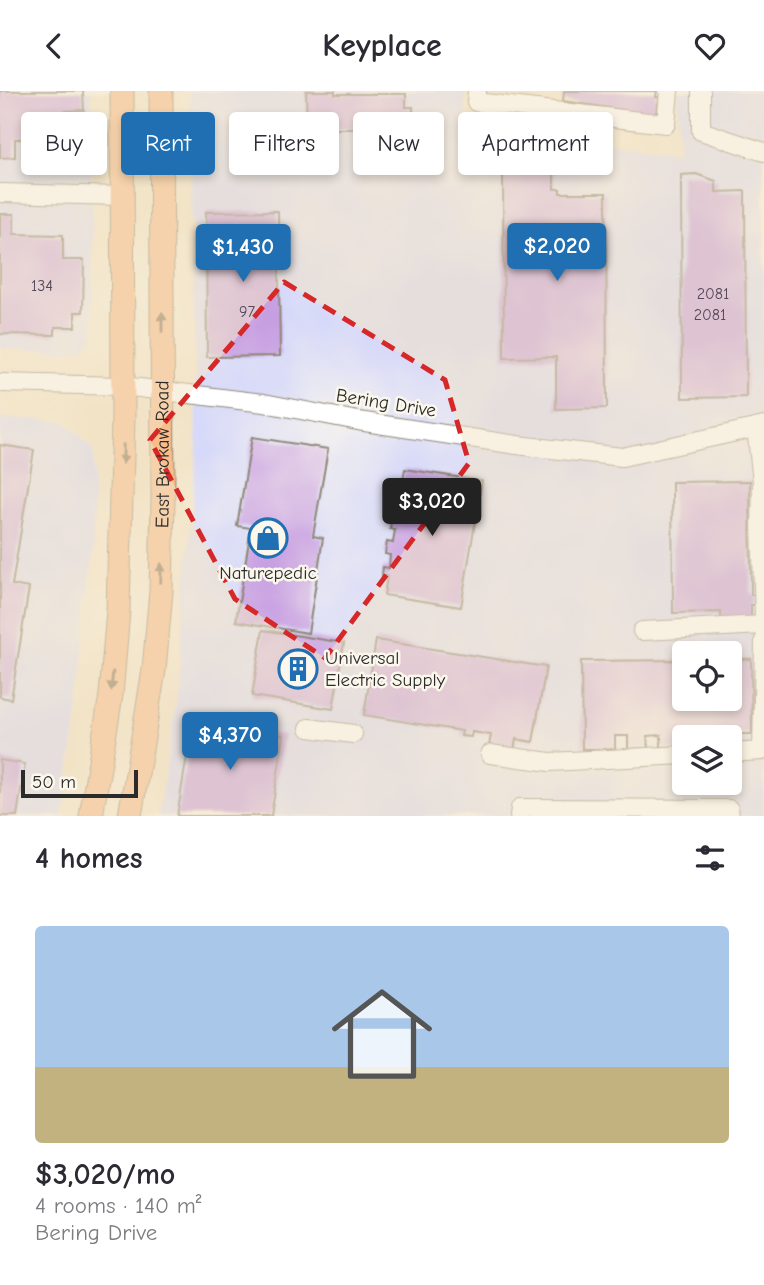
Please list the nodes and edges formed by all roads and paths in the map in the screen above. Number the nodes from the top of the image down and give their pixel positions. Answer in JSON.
{"nodes":[{"id":1,"x":122,"y":91,"type":"edge"},
{"id":2,"x":161,"y":91,"type":"edge"},
{"id":3,"x":477,"y":91,"type":"edge"},
{"id":4,"x":669,"y":91,"type":"edge"},
{"id":5,"x":701,"y":91,"type":"edge"},
{"id":6,"x":764,"y":152,"type":"edge"},
{"id":7,"x":0,"y":193,"type":"edge"},
{"id":8,"x":122,"y":196,"type":"junction"},
{"id":9,"x":0,"y":383,"type":"edge"},
{"id":10,"x":123,"y":386,"type":"junction"},
{"id":11,"x":162,"y":391,"type":"junction"},
{"id":12,"x":760,"y":427,"type":"edge"},
{"id":13,"x":764,"y":618,"type":"edge"},
{"id":14,"x":764,"y":625,"type":"edge"},
{"id":15,"x":642,"y":631,"type":"dead end"},
{"id":16,"x":764,"y":640,"type":"edge"},
{"id":17,"x":309,"y":728,"type":"dead end"},
{"id":18,"x":354,"y":734,"type":"dead end"},
{"id":19,"x":742,"y":752,"type":"edge"},
{"id":20,"x":490,"y":754,"type":"dead end"},
{"id":21,"x":672,"y":756,"type":"edge"},
{"id":22,"x":91,"y":816,"type":"edge"},
{"id":23,"x":130,"y":816,"type":"edge"},
{"id":24,"x":519,"y":816,"type":"edge"},
{"id":25,"x":730,"y":816,"type":"edge"}],
"edges":[{"from":1,"to":8,"type":"main road","name":"East Brokaw Road"},
{"from":11,"to":2,"type":"main road","name":"East Brokaw Road","one_way":true},
{"from":3,"to":4,"type":"street"},
{"from":5,"to":6,"type":"street"},
{"from":7,"to":8,"type":"street"},
{"from":8,"to":10,"type":"main road","name":"East Brokaw Road"},
{"from":9,"to":10,"type":"street","name":"Bering Drive"},
{"from":10,"to":11,"type":"street","name":"Bering Drive"},
{"from":10,"to":22,"type":"main road","name":"East Brokaw Road","one_way":true},
{"from":11,"to":12,"type":"street","name":"Bering Drive"},
{"from":23,"to":11,"type":"main road","name":"East Brokaw Road","one_way":true},
{"from":12,"to":13,"type":"street"},
{"from":14,"to":15,"type":"street"},
{"from":16,"to":19,"type":"street"},
{"from":17,"to":18,"type":"street"},
{"from":20,"to":21,"type":"street"},
{"from":24,"to":25,"type":"street"}]}
